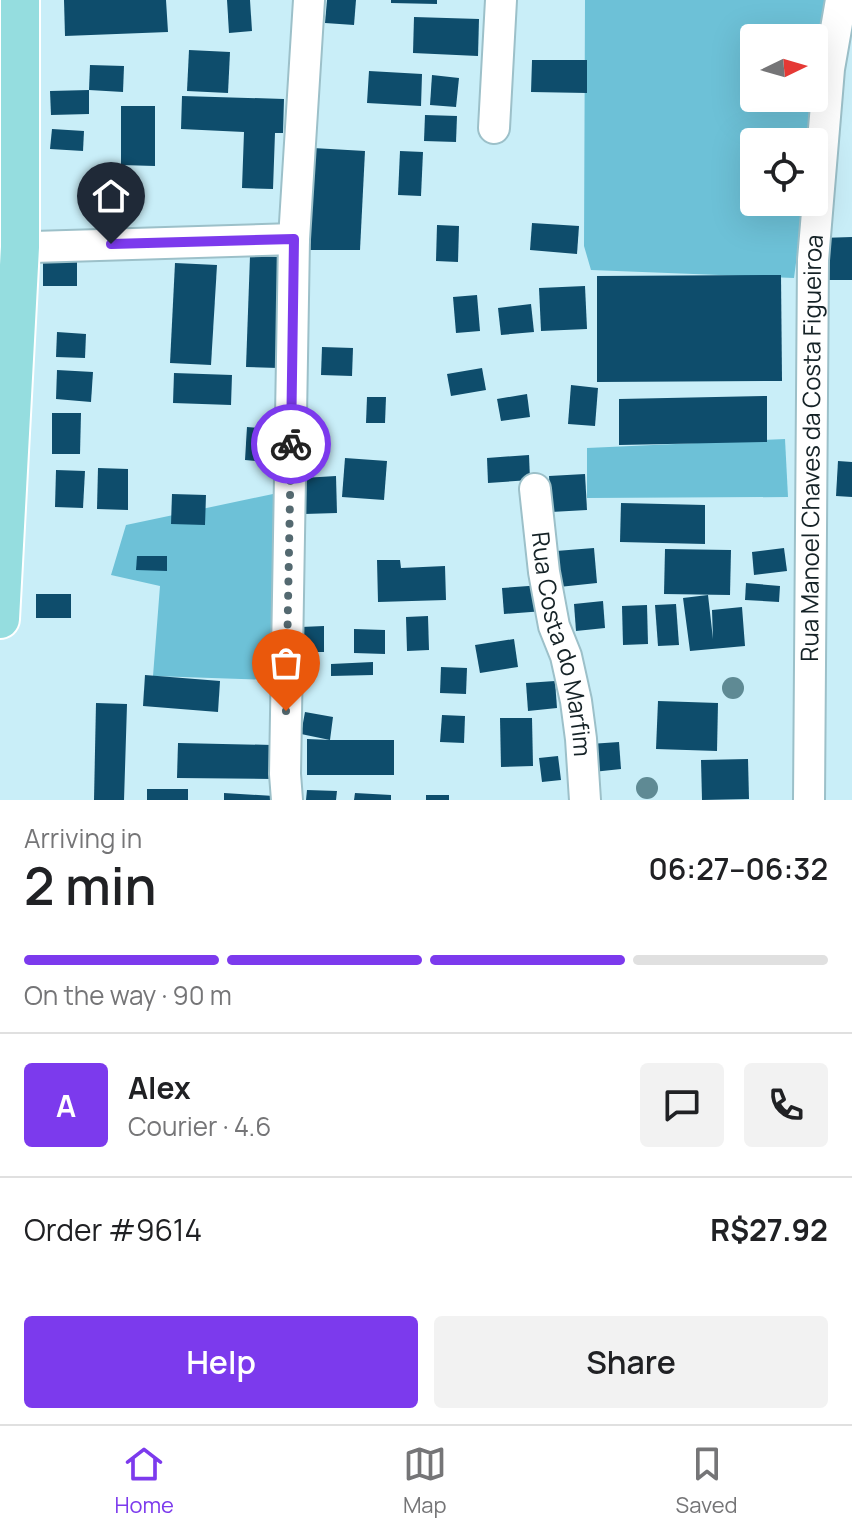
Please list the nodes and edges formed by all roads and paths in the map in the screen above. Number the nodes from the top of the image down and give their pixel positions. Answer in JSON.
{"nodes":[{"id":1,"x":20,"y":0,"type":"edge"},
{"id":2,"x":309,"y":0,"type":"edge"},
{"id":3,"x":501,"y":0,"type":"edge"},
{"id":4,"x":841,"y":0,"type":"edge"},
{"id":5,"x":494,"y":128,"type":"dead end"},
{"id":6,"x":294,"y":239,"type":"junction"},
{"id":7,"x":10,"y":247,"type":"edge"},
{"id":8,"x":535,"y":489,"type":"dead end"},
{"id":9,"x":0,"y":619,"type":"edge"},
{"id":10,"x":287,"y":800,"type":"edge"},
{"id":11,"x":585,"y":800,"type":"edge"},
{"id":12,"x":809,"y":800,"type":"edge"}],
"edges":[{"from":1,"to":7,"type":"main road"},
{"from":2,"to":6,"type":"street"},
{"from":3,"to":5,"type":"street"},
{"from":4,"to":12,"type":"street","name":"Rua Manoel Chaves da Costa Figueiroa"},
{"from":6,"to":7,"type":"street"},
{"from":6,"to":10,"type":"street"},
{"from":7,"to":9,"type":"main road"},
{"from":8,"to":11,"type":"street","name":"Rua Costa do Marfim"}]}
